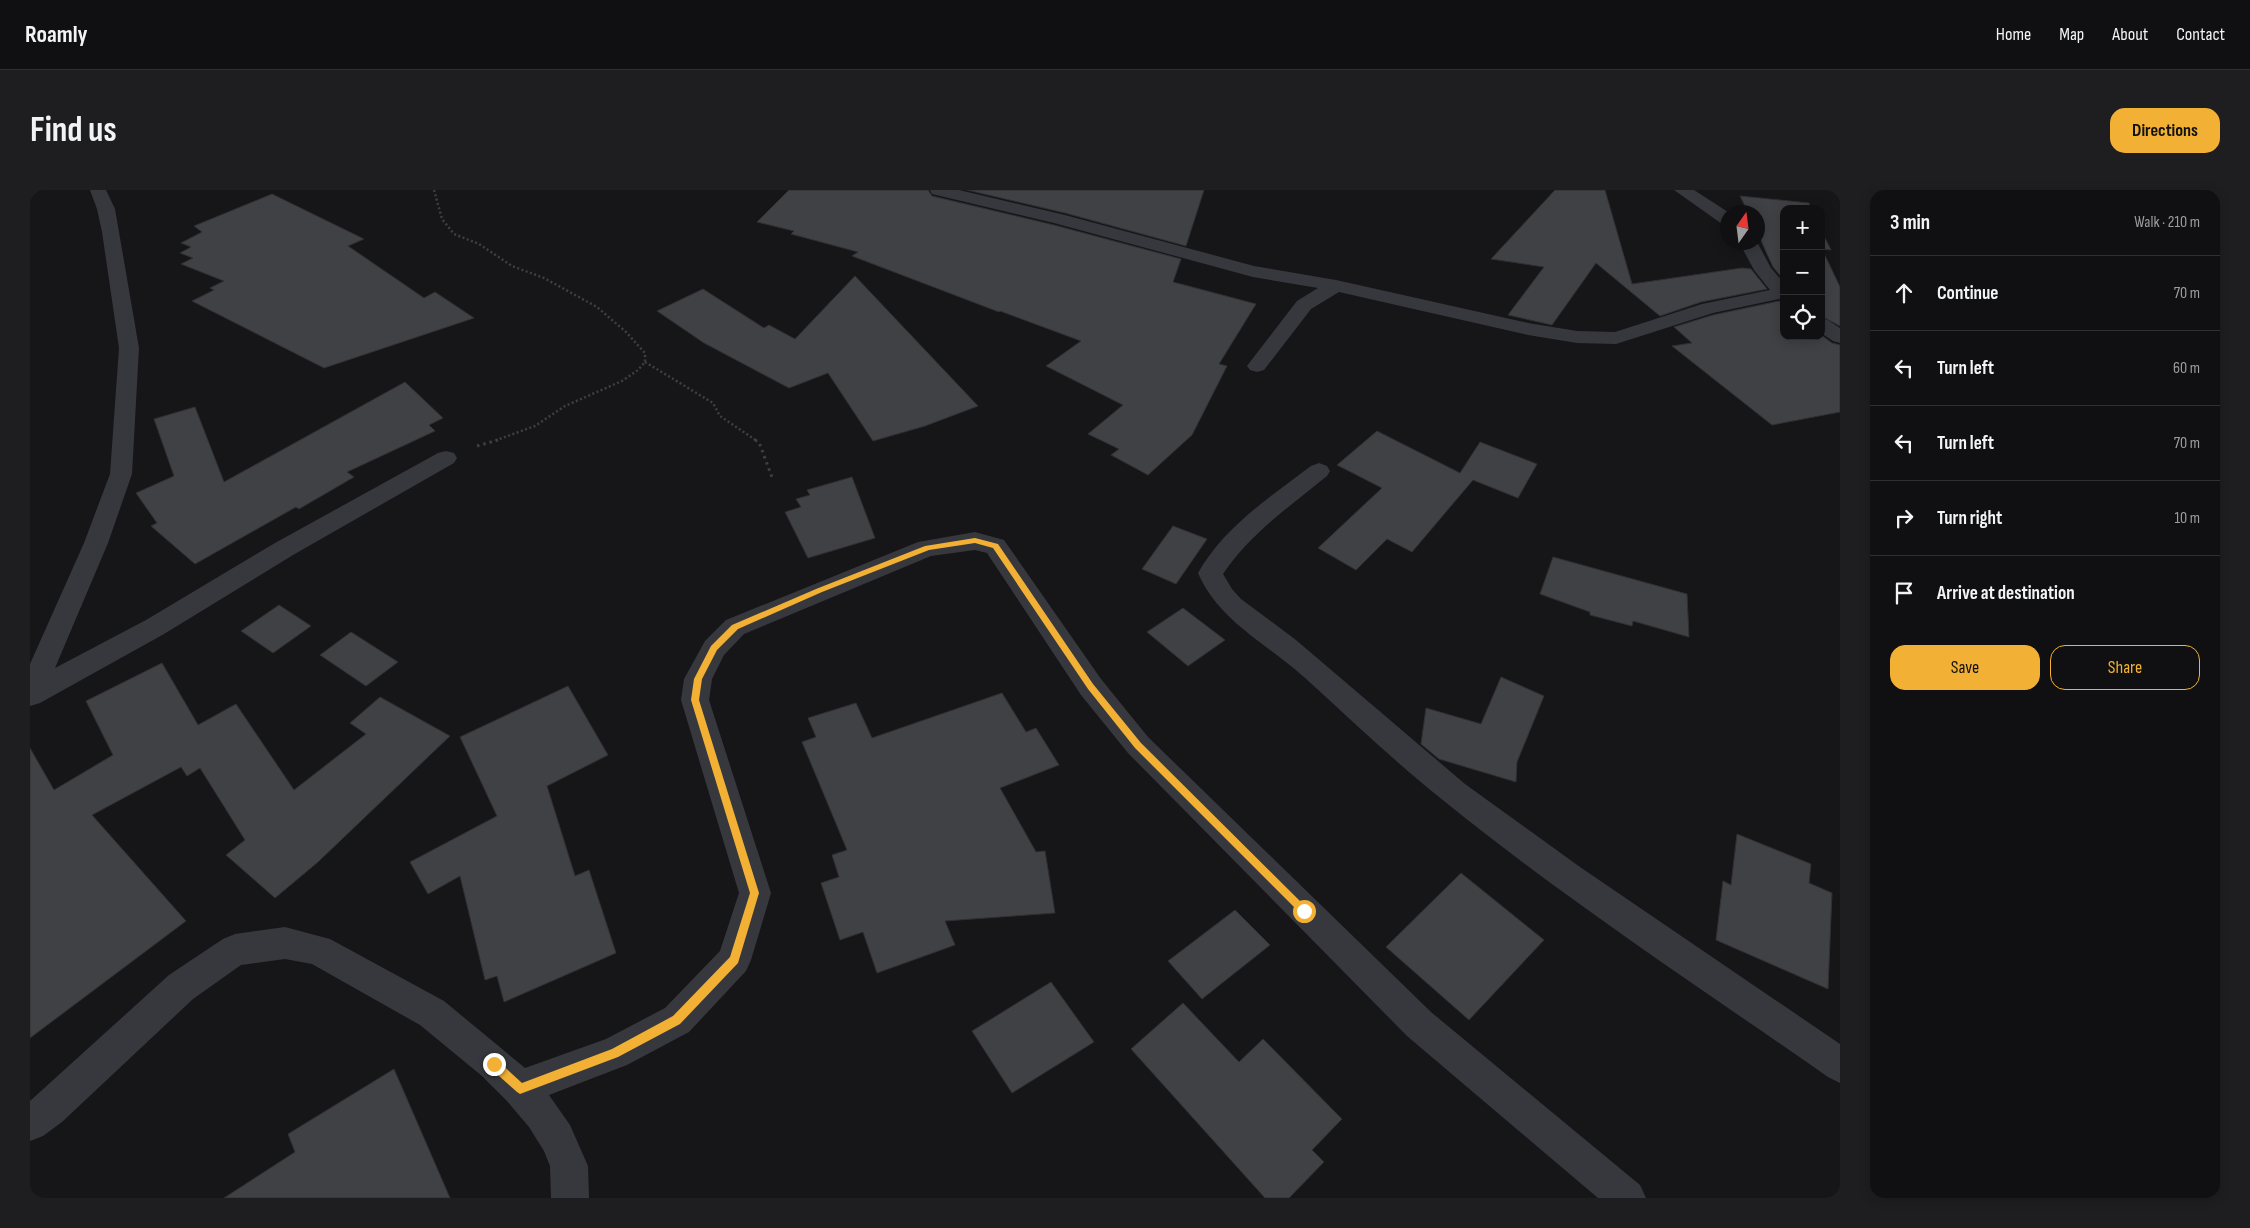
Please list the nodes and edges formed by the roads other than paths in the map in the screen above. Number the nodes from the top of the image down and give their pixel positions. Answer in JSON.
{"nodes":[{"id":1,"x":98,"y":190,"type":"edge"},
{"id":2,"x":938,"y":190,"type":"edge"},
{"id":3,"x":1682,"y":190,"type":"edge"},
{"id":4,"x":1720,"y":215,"type":"edge"},
{"id":5,"x":1752,"y":250,"type":"edge"},
{"id":6,"x":1336,"y":286,"type":"junction"},
{"id":7,"x":1780,"y":290,"type":"edge"},
{"id":8,"x":1780,"y":295,"type":"edge"},
{"id":9,"x":1825,"y":327,"type":"edge"},
{"id":10,"x":1840,"y":337,"type":"edge"},
{"id":11,"x":1257,"y":366,"type":"dead end"},
{"id":12,"x":446,"y":458,"type":"road end"},
{"id":13,"x":1319,"y":471,"type":"dead end"},
{"id":14,"x":31,"y":694,"type":"edge"},
{"id":15,"x":1840,"y":1065,"type":"edge"},
{"id":16,"x":520,"y":1088,"type":"junction"},
{"id":17,"x":30,"y":1123,"type":"edge"},
{"id":18,"x":570,"y":1198,"type":"edge"},
{"id":19,"x":1627,"y":1198,"type":"edge"}],
"edges":[{"from":1,"to":14,"type":"street"},
{"from":2,"to":6,"type":"street"},
{"from":3,"to":4,"type":"street"},
{"from":5,"to":7,"type":"street"},
{"from":6,"to":8,"type":"street"},
{"from":6,"to":11,"type":"street"},
{"from":9,"to":10,"type":"street"},
{"from":12,"to":14,"type":"street"},
{"from":13,"to":15,"type":"street"},
{"from":16,"to":17,"type":"street"},
{"from":16,"to":18,"type":"street"},
{"from":16,"to":19,"type":"street"}]}
